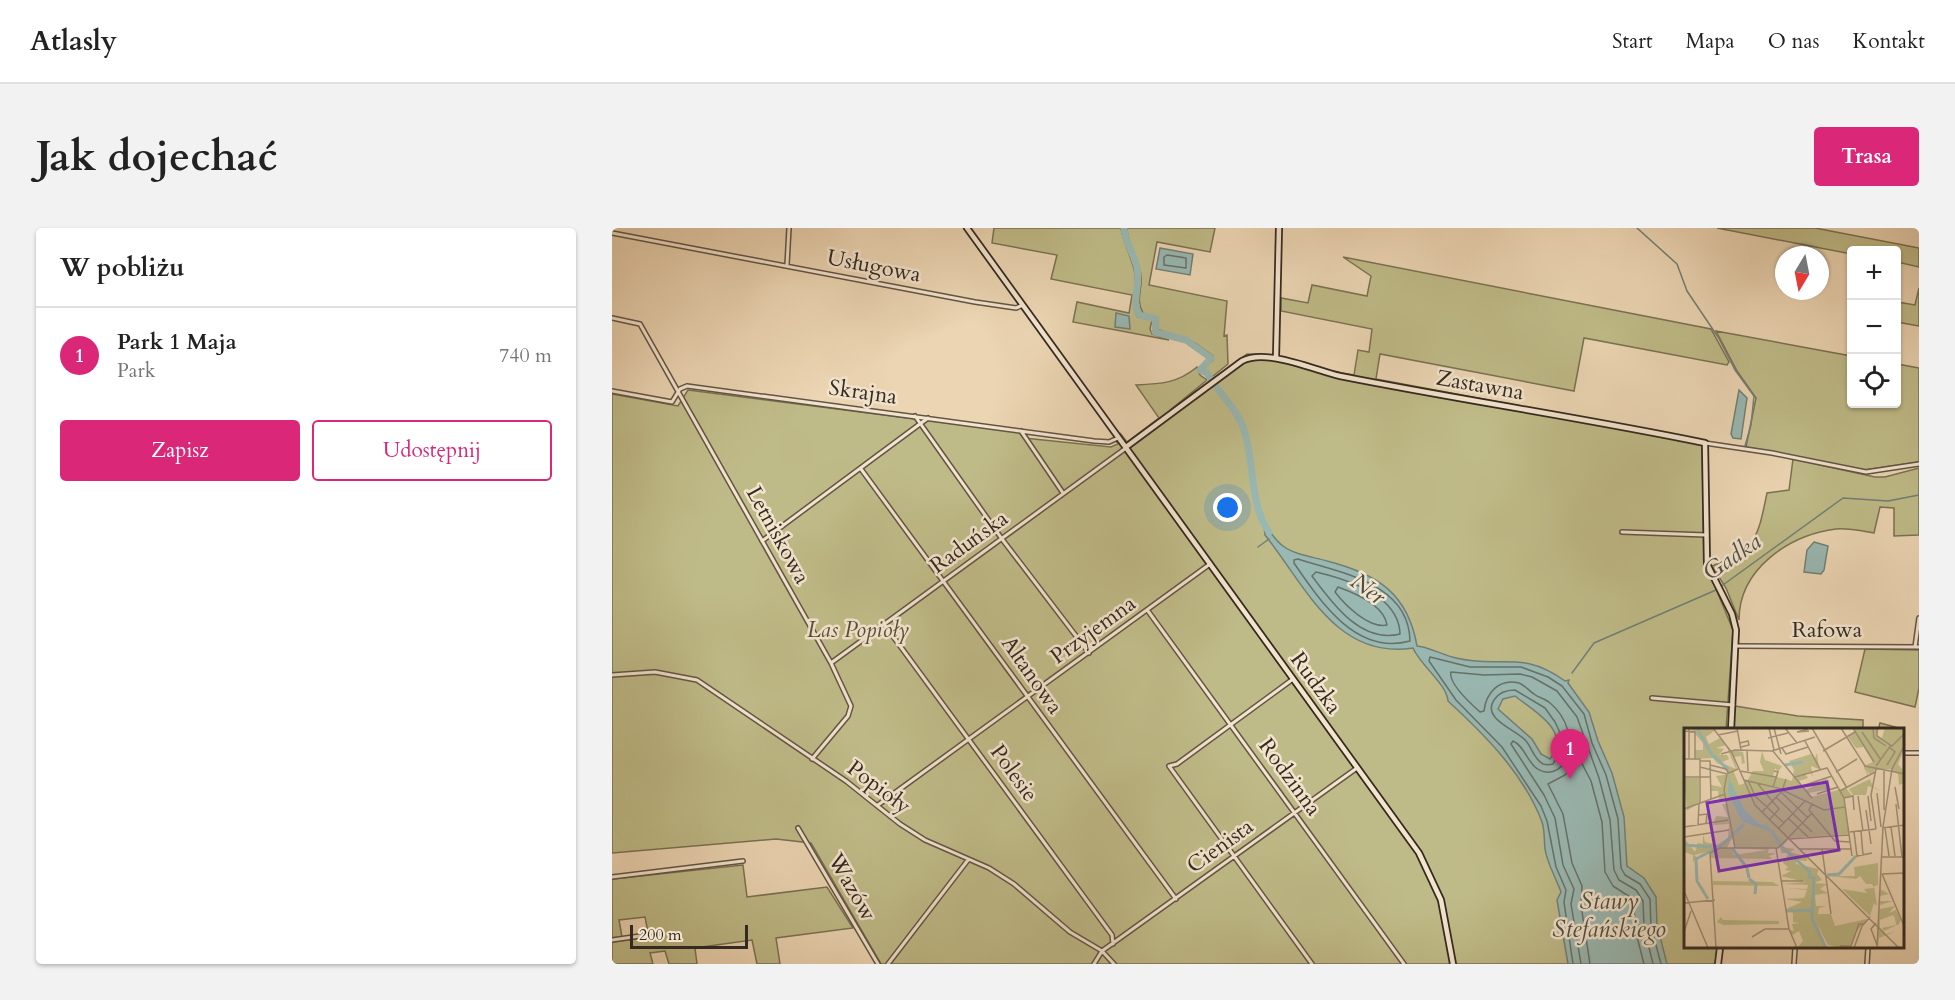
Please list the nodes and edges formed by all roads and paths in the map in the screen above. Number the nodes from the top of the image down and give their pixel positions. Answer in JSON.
{"nodes":[{"id":1,"x":789,"y":228,"type":"edge"},
{"id":2,"x":967,"y":228,"type":"edge"},
{"id":3,"x":1279,"y":228,"type":"edge"},
{"id":4,"x":612,"y":233,"type":"edge"},
{"id":5,"x":787,"y":265,"type":"junction"},
{"id":6,"x":1023,"y":305,"type":"junction"},
{"id":7,"x":612,"y":318,"type":"edge"},
{"id":8,"x":1276,"y":358,"type":"junction"},
{"id":9,"x":612,"y":391,"type":"edge"},
{"id":10,"x":679,"y":394,"type":"junction"},
{"id":11,"x":915,"y":416,"type":"junction"},
{"id":12,"x":928,"y":418,"type":"junction"},
{"id":13,"x":921,"y":425,"type":"junction"},
{"id":14,"x":1021,"y":431,"type":"junction"},
{"id":15,"x":1119,"y":438,"type":"junction"},
{"id":16,"x":1705,"y":443,"type":"junction"},
{"id":17,"x":1126,"y":448,"type":"junction"},
{"id":18,"x":1919,"y":464,"type":"edge"},
{"id":19,"x":861,"y":469,"type":"junction"},
{"id":20,"x":1063,"y":493,"type":"junction"},
{"id":21,"x":1622,"y":532,"type":"dead end"},
{"id":22,"x":1706,"y":535,"type":"junction"},
{"id":23,"x":1002,"y":539,"type":"junction"},
{"id":24,"x":762,"y":541,"type":"junction"},
{"id":25,"x":1210,"y":564,"type":"junction"},
{"id":26,"x":943,"y":582,"type":"junction"},
{"id":27,"x":1148,"y":611,"type":"junction"},
{"id":28,"x":1919,"y":618,"type":"edge"},
{"id":29,"x":884,"y":624,"type":"junction"},
{"id":30,"x":1736,"y":646,"type":"junction"},
{"id":31,"x":1917,"y":647,"type":"edge"},
{"id":32,"x":1089,"y":653,"type":"junction"},
{"id":33,"x":831,"y":663,"type":"junction"},
{"id":34,"x":612,"y":675,"type":"edge"},
{"id":35,"x":1293,"y":679,"type":"junction"},
{"id":36,"x":1027,"y":698,"type":"junction"},
{"id":37,"x":1652,"y":698,"type":"dead end"},
{"id":38,"x":1732,"y":705,"type":"junction"},
{"id":39,"x":1231,"y":725,"type":"junction"},
{"id":40,"x":1731,"y":728,"type":"edge"},
{"id":41,"x":969,"y":739,"type":"junction"},
{"id":42,"x":812,"y":759,"type":"junction"},
{"id":43,"x":1357,"y":768,"type":"junction"},
{"id":44,"x":878,"y":805,"type":"junction"},
{"id":45,"x":1295,"y":812,"type":"junction"},
{"id":46,"x":798,"y":828,"type":"dead end"},
{"id":47,"x":1234,"y":856,"type":"junction"},
{"id":48,"x":968,"y":860,"type":"junction"},
{"id":49,"x":743,"y":861,"type":"dead end"},
{"id":50,"x":612,"y":877,"type":"edge"},
{"id":51,"x":1176,"y":899,"type":"junction"},
{"id":52,"x":647,"y":935,"type":"dead end"},
{"id":53,"x":612,"y":940,"type":"edge"},
{"id":54,"x":1113,"y":944,"type":"junction"},
{"id":55,"x":1720,"y":949,"type":"edge"},
{"id":56,"x":1795,"y":949,"type":"edge"},
{"id":57,"x":1868,"y":949,"type":"edge"},
{"id":58,"x":1102,"y":951,"type":"junction"},
{"id":59,"x":878,"y":964,"type":"edge"},
{"id":60,"x":888,"y":964,"type":"edge"},
{"id":61,"x":1094,"y":964,"type":"edge"},
{"id":62,"x":1114,"y":964,"type":"edge"},
{"id":63,"x":1312,"y":964,"type":"edge"},
{"id":64,"x":1404,"y":964,"type":"edge"},
{"id":65,"x":1453,"y":964,"type":"edge"},
{"id":66,"x":1718,"y":964,"type":"edge"},
{"id":67,"x":1794,"y":964,"type":"edge"},
{"id":68,"x":1867,"y":964,"type":"edge"}],
"edges":[{"from":1,"to":5,"type":"street"},
{"from":2,"to":6,"type":"street","name":"Rudzka"},
{"from":3,"to":8,"type":"street"},
{"from":4,"to":5,"type":"street","name":"Usługowa"},
{"from":5,"to":6,"type":"street","name":"Usługowa"},
{"from":6,"to":15,"type":"street","name":"Rudzka"},
{"from":7,"to":10,"type":"street","name":"Letniskowa"},
{"from":8,"to":16,"type":"street","name":"Zastawna"},
{"from":8,"to":17,"type":"street","name":"Zastawna"},
{"from":9,"to":10,"type":"street","name":"Skrajna"},
{"from":10,"to":11,"type":"street","name":"Skrajna"},
{"from":10,"to":24,"type":"street","name":"Letniskowa"},
{"from":11,"to":12,"type":"street","name":"Skrajna"},
{"from":11,"to":13,"type":"street"},
{"from":12,"to":13,"type":"street"},
{"from":12,"to":14,"type":"street","name":"Skrajna"},
{"from":13,"to":19,"type":"street"},
{"from":13,"to":23,"type":"street"},
{"from":14,"to":15,"type":"street","name":"Skrajna"},
{"from":14,"to":20,"type":"street"},
{"from":15,"to":17,"type":"street","name":"Rudzka"},
{"from":16,"to":18,"type":"street","name":"Zastawna"},
{"from":16,"to":22,"type":"street"},
{"from":17,"to":20,"type":"street","name":"Raduńska"},
{"from":17,"to":25,"type":"street","name":"Rudzka"},
{"from":19,"to":24,"type":"street"},
{"from":19,"to":26,"type":"street","name":"Altanowa"},
{"from":20,"to":23,"type":"street","name":"Raduńska"},
{"from":21,"to":22,"type":"street"},
{"from":22,"to":30,"type":"street"},
{"from":23,"to":26,"type":"street","name":"Raduńska"},
{"from":23,"to":32,"type":"street"},
{"from":24,"to":33,"type":"street","name":"Letniskowa"},
{"from":25,"to":27,"type":"street","name":"Przyjemna"},
{"from":25,"to":35,"type":"street","name":"Rudzka"},
{"from":26,"to":29,"type":"street","name":"Raduńska"},
{"from":26,"to":36,"type":"street","name":"Altanowa"},
{"from":27,"to":32,"type":"street","name":"Przyjemna"},
{"from":27,"to":39,"type":"street","name":"Rodzinna"},
{"from":28,"to":31,"type":"street"},
{"from":29,"to":33,"type":"street","name":"Raduńska"},
{"from":29,"to":41,"type":"street","name":"Polesie"},
{"from":30,"to":31,"type":"street","name":"Rafowa"},
{"from":30,"to":38,"type":"street"},
{"from":32,"to":36,"type":"street","name":"Przyjemna"},
{"from":33,"to":42,"type":"street","name":"Letniskowa"},
{"from":34,"to":42,"type":"street","name":"Popioły"},
{"from":35,"to":39,"type":"street"},
{"from":35,"to":43,"type":"street","name":"Rudzka"},
{"from":36,"to":41,"type":"street","name":"Przyjemna"},
{"from":36,"to":51,"type":"street","name":"Altanowa"},
{"from":37,"to":38,"type":"street"},
{"from":38,"to":40,"type":"street"},
{"from":39,"to":45,"type":"street","name":"Rodzinna"},
{"from":39,"to":47,"type":"street"},
{"from":41,"to":44,"type":"street","name":"Przyjemna"},
{"from":41,"to":54,"type":"street","name":"Polesie"},
{"from":42,"to":44,"type":"street","name":"Popioły"},
{"from":43,"to":45,"type":"street","name":"Cienista"},
{"from":43,"to":65,"type":"street","name":"Rudzka"},
{"from":44,"to":48,"type":"street","name":"Popioły"},
{"from":45,"to":47,"type":"street","name":"Cienista"},
{"from":45,"to":64,"type":"street","name":"Rodzinna"},
{"from":46,"to":59,"type":"street","name":"Wazów"},
{"from":47,"to":51,"type":"street","name":"Cienista"},
{"from":47,"to":63,"type":"street"},
{"from":48,"to":58,"type":"street","name":"Popioły"},
{"from":48,"to":60,"type":"street"},
{"from":49,"to":50,"type":"street"},
{"from":51,"to":54,"type":"street","name":"Cienista"},
{"from":52,"to":53,"type":"street"},
{"from":54,"to":58,"type":"street","name":"Cienista"},
{"from":55,"to":66,"type":"street"},
{"from":56,"to":67,"type":"street"},
{"from":57,"to":68,"type":"street"},
{"from":58,"to":61,"type":"street"},
{"from":58,"to":62,"type":"street","name":"Popioły"}]}
